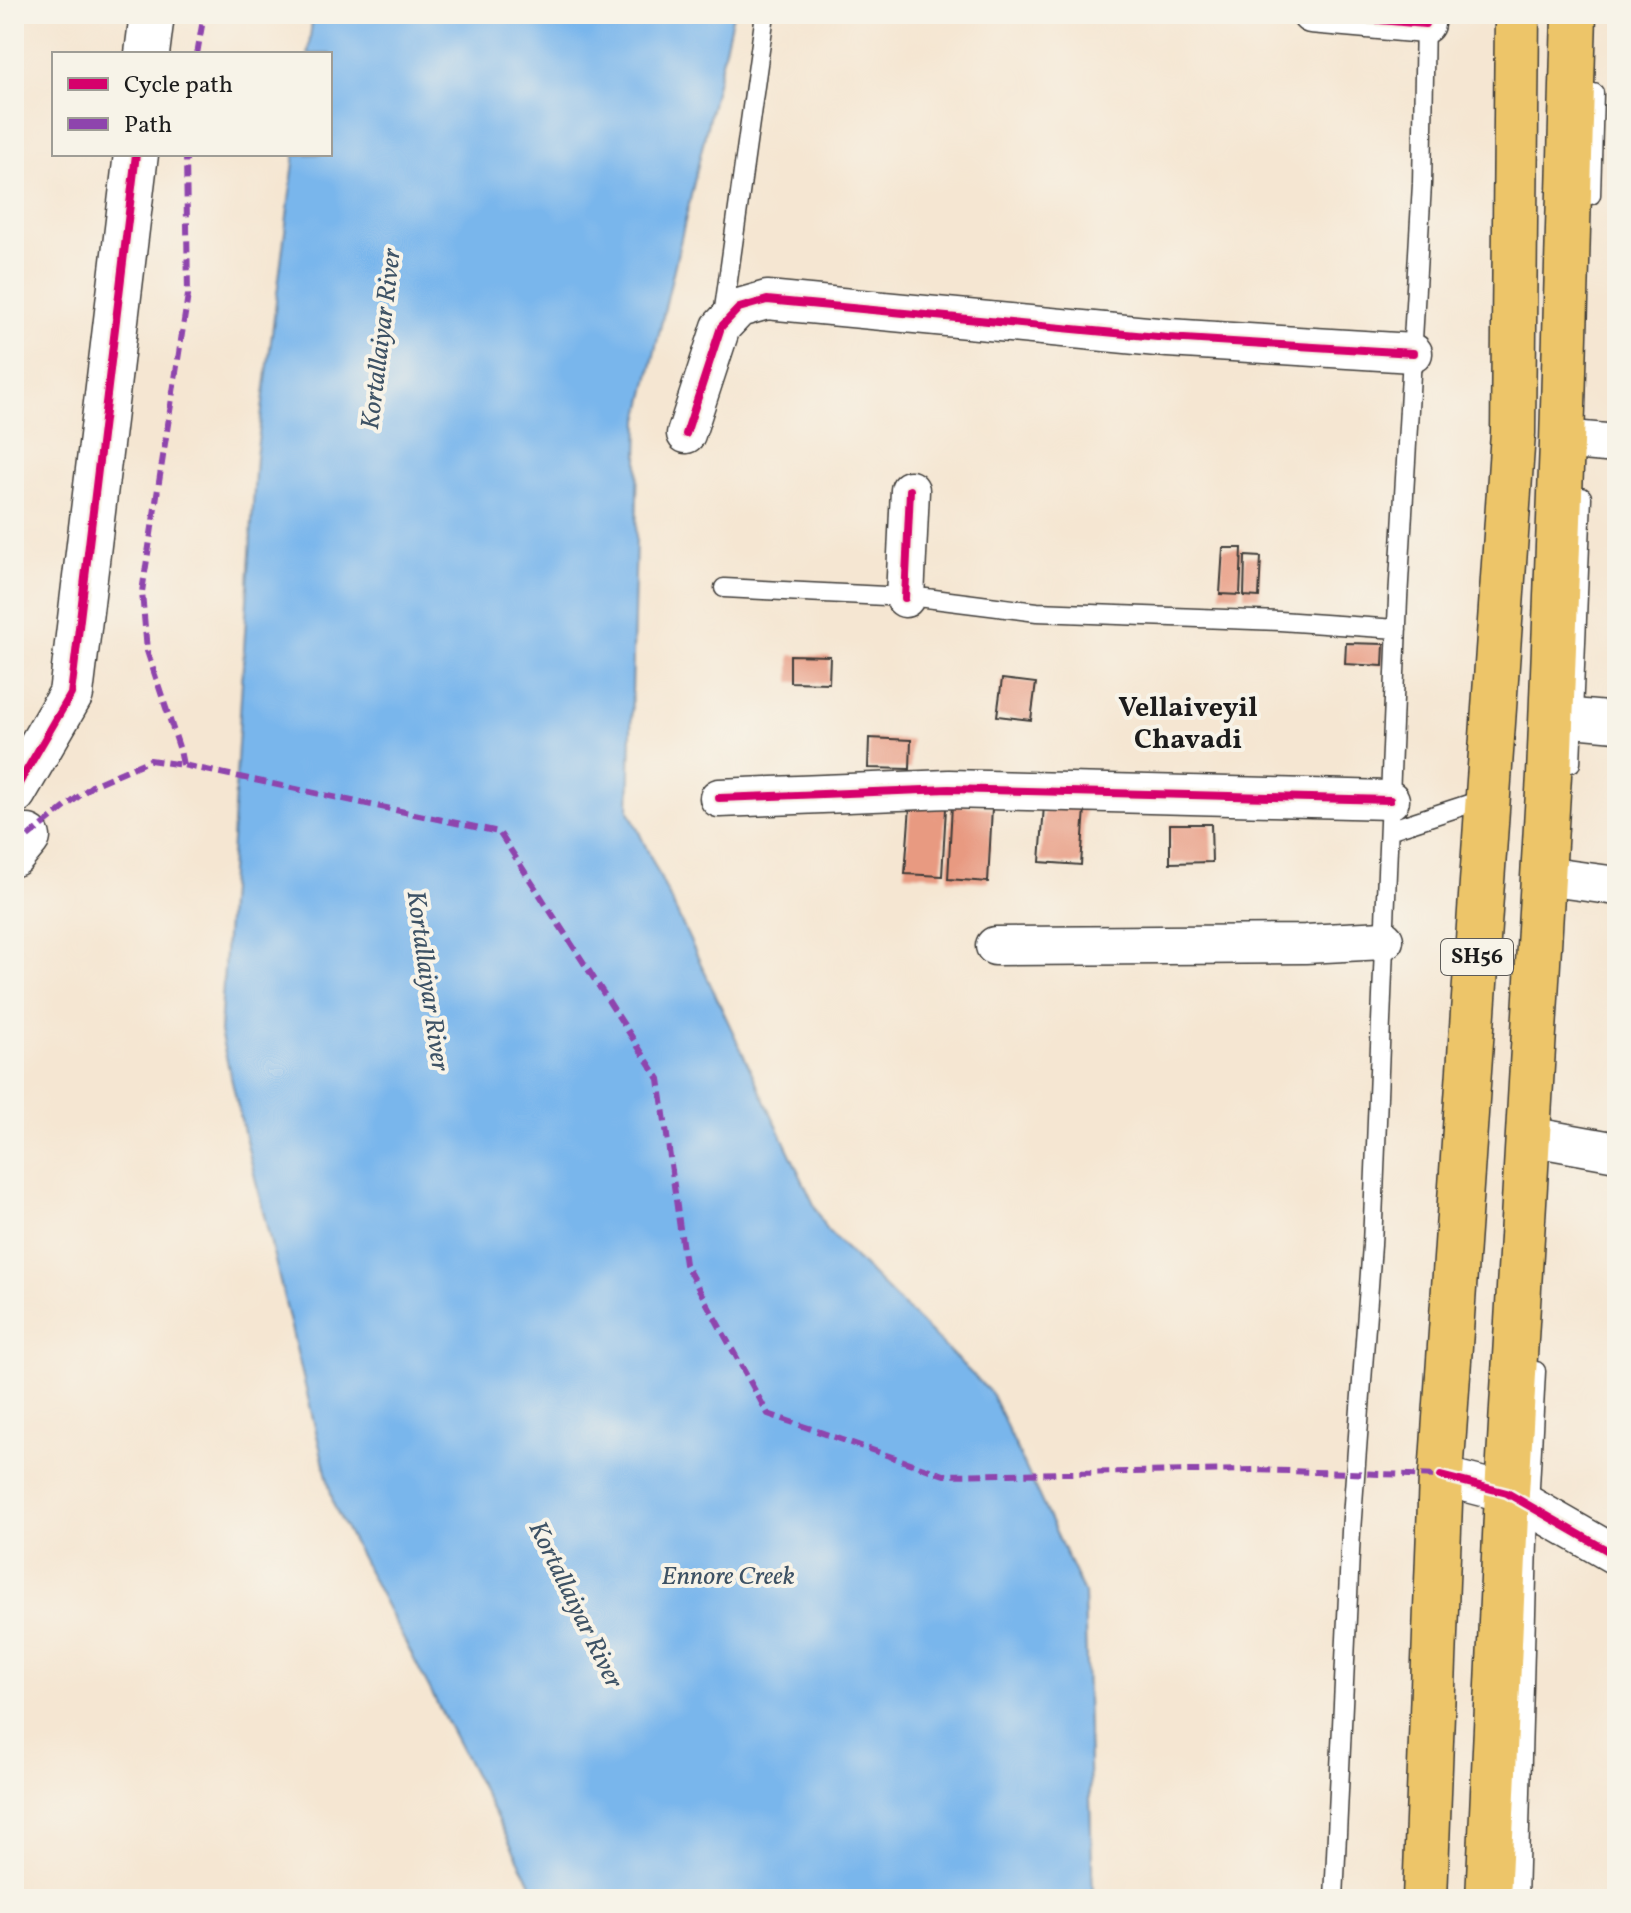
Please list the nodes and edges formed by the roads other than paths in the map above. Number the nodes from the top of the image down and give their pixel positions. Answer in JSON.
{"nodes":[{"id":1,"x":152,"y":14,"type":"edge"},
{"id":2,"x":765,"y":14,"type":"edge"},
{"id":3,"x":1311,"y":14,"type":"edge"},
{"id":4,"x":1517,"y":14,"type":"edge"},
{"id":5,"x":1574,"y":14,"type":"edge"},
{"id":6,"x":1425,"y":19,"type":"edge"},
{"id":7,"x":147,"y":52,"type":"edge"},
{"id":8,"x":1594,"y":77,"type":"dead end"},
{"id":9,"x":136,"y":156,"type":"edge"},
{"id":10,"x":1590,"y":219,"type":"dead end"},
{"id":11,"x":721,"y":327,"type":"junction"},
{"id":12,"x":1413,"y":353,"type":"junction"},
{"id":13,"x":686,"y":434,"type":"dead end"},
{"id":14,"x":1585,"y":447,"type":"edge"},
{"id":15,"x":910,"y":490,"type":"dead end"},
{"id":16,"x":724,"y":588,"type":"dead end"},
{"id":17,"x":905,"y":598,"type":"junction"},
{"id":18,"x":1397,"y":629,"type":"junction"},
{"id":19,"x":1563,"y":717,"type":"junction"},
{"id":20,"x":1617,"y":722,"type":"edge"},
{"id":21,"x":1570,"y":777,"type":"dead end"},
{"id":22,"x":14,"y":792,"type":"edge"},
{"id":23,"x":1488,"y":795,"type":"junction"},
{"id":24,"x":719,"y":798,"type":"dead end"},
{"id":25,"x":1389,"y":815,"type":"junction"},
{"id":26,"x":1558,"y":878,"type":"junction"},
{"id":27,"x":1617,"y":886,"type":"edge"},
{"id":28,"x":1384,"y":940,"type":"junction"},
{"id":29,"x":995,"y":946,"type":"dead end"},
{"id":30,"x":1543,"y":1139,"type":"junction"},
{"id":31,"x":1617,"y":1152,"type":"edge"},
{"id":32,"x":1537,"y":1347,"type":"dead end"},
{"id":33,"x":1441,"y":1476,"type":"junction"},
{"id":34,"x":1518,"y":1499,"type":"junction"},
{"id":35,"x":1617,"y":1556,"type":"edge"},
{"id":36,"x":1334,"y":1899,"type":"edge"},
{"id":37,"x":1425,"y":1899,"type":"edge"},
{"id":38,"x":1488,"y":1899,"type":"edge"},
{"id":39,"x":1518,"y":1899,"type":"edge"}],
"edges":[{"from":1,"to":7,"type":"street"},
{"from":2,"to":11,"type":"lane"},
{"from":3,"to":6,"type":"street"},
{"from":4,"to":23,"type":"main road","number":"SH56"},
{"from":5,"to":14,"type":"main road","number":"SH56"},
{"from":6,"to":12,"type":"lane"},
{"from":8,"to":10,"type":"lane"},
{"from":9,"to":22,"type":"street"},
{"from":11,"to":12,"type":"street"},
{"from":11,"to":13,"type":"street"},
{"from":12,"to":18,"type":"lane"},
{"from":14,"to":19,"type":"main road","number":"SH56"},
{"from":15,"to":17,"type":"street"},
{"from":16,"to":17,"type":"lane"},
{"from":17,"to":18,"type":"lane"},
{"from":18,"to":25,"type":"lane"},
{"from":19,"to":20,"type":"street"},
{"from":19,"to":21,"type":"lane"},
{"from":19,"to":26,"type":"main road","number":"SH56"},
{"from":23,"to":25,"type":"lane"},
{"from":23,"to":33,"type":"main road","number":"SH56"},
{"from":24,"to":25,"type":"street"},
{"from":25,"to":28,"type":"lane"},
{"from":26,"to":27,"type":"street"},
{"from":26,"to":30,"type":"main road","number":"SH56"},
{"from":28,"to":29,"type":"street"},
{"from":28,"to":36,"type":"lane"},
{"from":30,"to":31,"type":"street"},
{"from":30,"to":34,"type":"main road","number":"SH56"},
{"from":32,"to":34,"type":"lane"},
{"from":33,"to":34,"type":"street"},
{"from":33,"to":37,"type":"main road","number":"SH56"},
{"from":34,"to":35,"type":"street"},
{"from":34,"to":38,"type":"main road","number":"SH56"},
{"from":34,"to":39,"type":"lane"}]}
